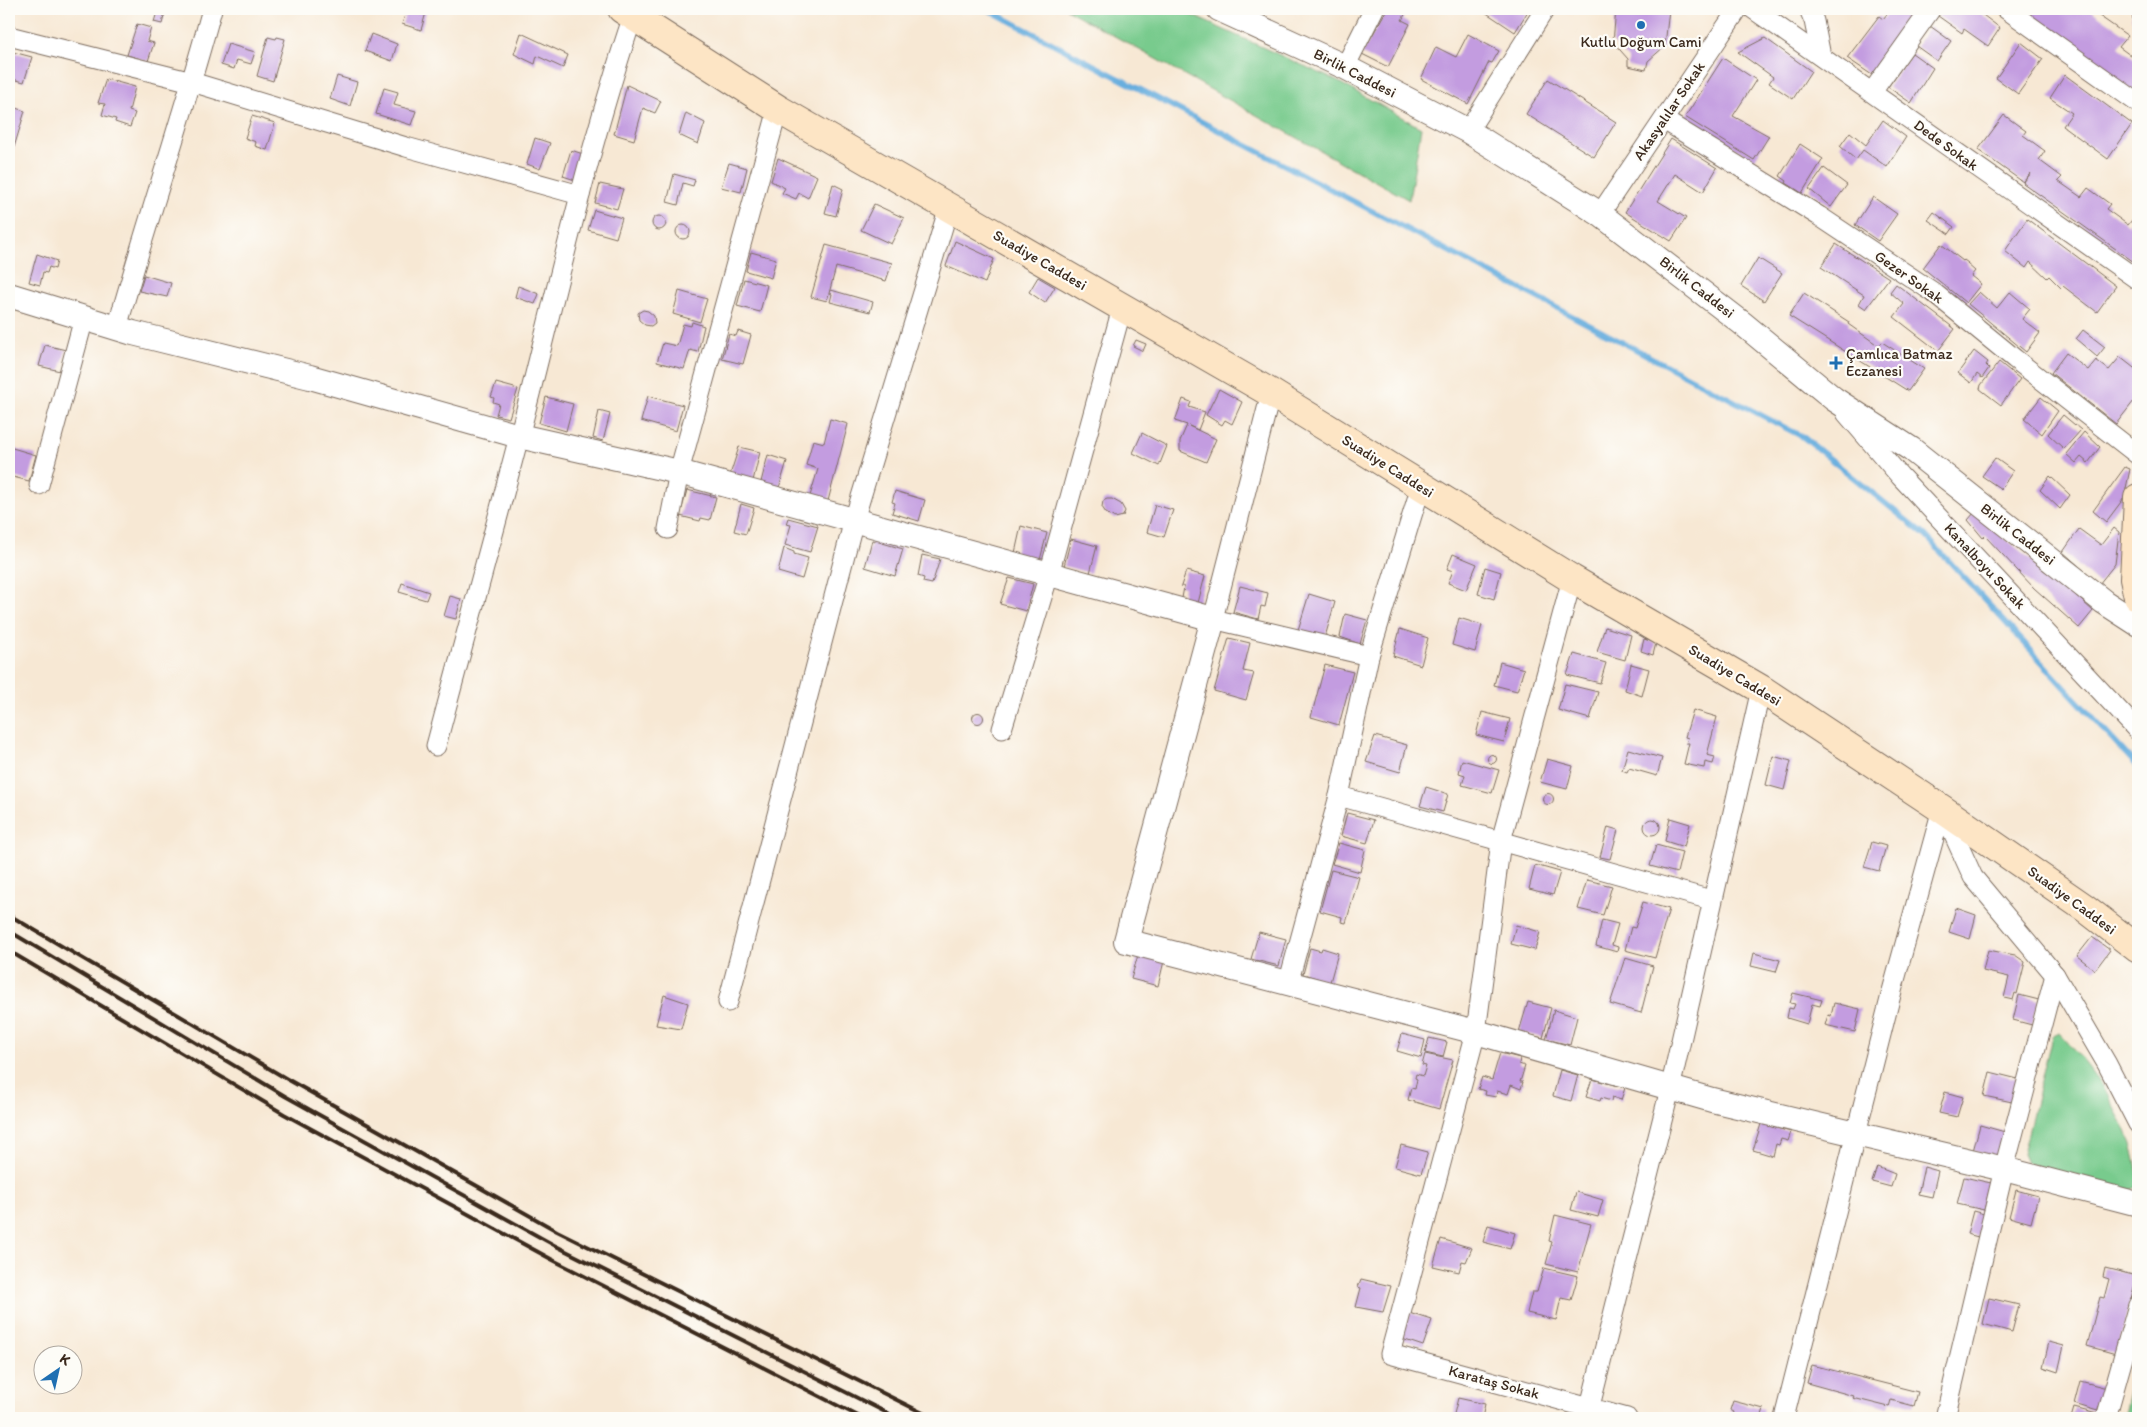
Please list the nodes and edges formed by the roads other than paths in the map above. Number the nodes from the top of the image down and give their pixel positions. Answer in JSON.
{"nodes":[{"id":1,"x":212,"y":9,"type":"edge"},
{"id":2,"x":1219,"y":9,"type":"edge"},
{"id":3,"x":1374,"y":9,"type":"edge"},
{"id":4,"x":1545,"y":9,"type":"edge"},
{"id":5,"x":1738,"y":9,"type":"edge"},
{"id":6,"x":1753,"y":9,"type":"edge"},
{"id":7,"x":1931,"y":9,"type":"edge"},
{"id":8,"x":2006,"y":9,"type":"edge"},
{"id":9,"x":628,"y":13,"type":"edge"},
{"id":10,"x":1815,"y":13,"type":"edge"},
{"id":11,"x":1244,"y":14,"type":"edge"},
{"id":12,"x":9,"y":36,"type":"edge"},
{"id":13,"x":1820,"y":56,"type":"junction"},
{"id":14,"x":1345,"y":67,"type":"junction"},
{"id":15,"x":192,"y":82,"type":"junction"},
{"id":16,"x":1872,"y":92,"type":"junction"},
{"id":17,"x":2138,"y":103,"type":"edge"},
{"id":18,"x":778,"y":108,"type":"junction"},
{"id":19,"x":1664,"y":120,"type":"junction"},
{"id":20,"x":1468,"y":131,"type":"junction"},
{"id":21,"x":580,"y":195,"type":"junction"},
{"id":22,"x":949,"y":207,"type":"junction"},
{"id":23,"x":1600,"y":214,"type":"junction"},
{"id":24,"x":2138,"y":280,"type":"edge"},
{"id":25,"x":9,"y":295,"type":"edge"},
{"id":26,"x":1122,"y":308,"type":"junction"},
{"id":27,"x":84,"y":318,"type":"junction"},
{"id":28,"x":117,"y":328,"type":"junction"},
{"id":29,"x":1272,"y":393,"type":"junction"},
{"id":30,"x":1834,"y":399,"type":"junction"},
{"id":31,"x":519,"y":436,"type":"junction"},
{"id":32,"x":2138,"y":456,"type":"edge"},
{"id":33,"x":679,"y":472,"type":"junction"},
{"id":34,"x":39,"y":485,"type":"dead end"},
{"id":35,"x":1421,"y":486,"type":"junction"},
{"id":36,"x":2138,"y":498,"type":"edge"},
{"id":37,"x":854,"y":520,"type":"junction"},
{"id":38,"x":668,"y":529,"type":"dead end"},
{"id":39,"x":1049,"y":574,"type":"junction"},
{"id":40,"x":1572,"y":580,"type":"junction"},
{"id":41,"x":2138,"y":597,"type":"edge"},
{"id":42,"x":1213,"y":619,"type":"junction"},
{"id":43,"x":2138,"y":624,"type":"edge"},
{"id":44,"x":1369,"y":656,"type":"junction"},
{"id":45,"x":1761,"y":689,"type":"junction"},
{"id":46,"x":1002,"y":729,"type":"dead end"},
{"id":47,"x":2138,"y":731,"type":"edge"},
{"id":48,"x":436,"y":746,"type":"dead end"},
{"id":49,"x":1339,"y":796,"type":"junction"},
{"id":50,"x":1942,"y":809,"type":"junction"},
{"id":51,"x":1501,"y":840,"type":"junction"},
{"id":52,"x":1711,"y":900,"type":"junction"},
{"id":53,"x":2138,"y":949,"type":"edge"},
{"id":54,"x":2055,"y":975,"type":"junction"},
{"id":55,"x":1288,"y":984,"type":"junction"},
{"id":56,"x":728,"y":1002,"type":"dead end"},
{"id":57,"x":1476,"y":1032,"type":"junction"},
{"id":58,"x":1670,"y":1089,"type":"junction"},
{"id":59,"x":2138,"y":1124,"type":"edge"},
{"id":60,"x":1856,"y":1136,"type":"junction"},
{"id":61,"x":2004,"y":1169,"type":"junction"},
{"id":62,"x":2138,"y":1204,"type":"edge"},
{"id":63,"x":2138,"y":1305,"type":"edge"},
{"id":64,"x":1588,"y":1413,"type":"edge"},
{"id":65,"x":1627,"y":1418,"type":"edge"},
{"id":66,"x":1784,"y":1418,"type":"edge"},
{"id":67,"x":1945,"y":1418,"type":"edge"},
{"id":68,"x":2106,"y":1418,"type":"edge"}],
"edges":[{"from":1,"to":15,"type":"street"},
{"from":2,"to":11,"type":"street","name":"Birlik Caddesi"},
{"from":3,"to":14,"type":"street"},
{"from":4,"to":20,"type":"street"},
{"from":5,"to":19,"type":"street","name":"Akasyalılar Sokak"},
{"from":6,"to":13,"type":"street","name":"Dede Sokak"},
{"from":7,"to":16,"type":"street"},
{"from":8,"to":17,"type":"street"},
{"from":9,"to":18,"type":"main road","name":"Suadiye Caddesi"},
{"from":9,"to":21,"type":"street"},
{"from":10,"to":13,"type":"street"},
{"from":11,"to":14,"type":"street","name":"Birlik Caddesi"},
{"from":12,"to":15,"type":"street"},
{"from":13,"to":16,"type":"street","name":"Dede Sokak"},
{"from":14,"to":20,"type":"street","name":"Birlik Caddesi"},
{"from":15,"to":21,"type":"street"},
{"from":15,"to":28,"type":"street"},
{"from":16,"to":24,"type":"street","name":"Dede Sokak"},
{"from":18,"to":22,"type":"main road","name":"Suadiye Caddesi"},
{"from":18,"to":33,"type":"street"},
{"from":19,"to":23,"type":"street","name":"Akasyalılar Sokak"},
{"from":19,"to":32,"type":"street","name":"Gezer Sokak"},
{"from":20,"to":23,"type":"street","name":"Birlik Caddesi"},
{"from":21,"to":31,"type":"street"},
{"from":22,"to":26,"type":"main road","name":"Suadiye Caddesi"},
{"from":22,"to":37,"type":"street"},
{"from":23,"to":30,"type":"street","name":"Birlik Caddesi"},
{"from":25,"to":27,"type":"street"},
{"from":26,"to":29,"type":"main road","name":"Suadiye Caddesi"},
{"from":26,"to":39,"type":"street"},
{"from":27,"to":28,"type":"street"},
{"from":27,"to":34,"type":"street"},
{"from":28,"to":31,"type":"street"},
{"from":29,"to":35,"type":"main road","name":"Suadiye Caddesi"},
{"from":29,"to":42,"type":"street"},
{"from":30,"to":43,"type":"street","name":"Birlik Caddesi"},
{"from":30,"to":47,"type":"street","name":"Kanalboyu Sokak"},
{"from":31,"to":33,"type":"street"},
{"from":31,"to":48,"type":"street"},
{"from":33,"to":37,"type":"street"},
{"from":33,"to":38,"type":"street"},
{"from":35,"to":40,"type":"main road","name":"Suadiye Caddesi"},
{"from":35,"to":44,"type":"street"},
{"from":36,"to":41,"type":"main road"},
{"from":37,"to":39,"type":"street"},
{"from":37,"to":56,"type":"street"},
{"from":39,"to":42,"type":"street"},
{"from":39,"to":46,"type":"street"},
{"from":40,"to":45,"type":"main road","name":"Suadiye Caddesi"},
{"from":40,"to":51,"type":"street"},
{"from":42,"to":44,"type":"street"},
{"from":42,"to":55,"type":"street"},
{"from":44,"to":49,"type":"street"},
{"from":45,"to":50,"type":"main road","name":"Suadiye Caddesi"},
{"from":45,"to":52,"type":"street"},
{"from":49,"to":51,"type":"street"},
{"from":49,"to":55,"type":"street"},
{"from":50,"to":53,"type":"main road","name":"Suadiye Caddesi"},
{"from":50,"to":54,"type":"street"},
{"from":50,"to":60,"type":"street"},
{"from":51,"to":52,"type":"street"},
{"from":51,"to":57,"type":"street"},
{"from":52,"to":58,"type":"street"},
{"from":54,"to":59,"type":"street"},
{"from":54,"to":61,"type":"street"},
{"from":55,"to":57,"type":"street"},
{"from":57,"to":58,"type":"street"},
{"from":57,"to":64,"type":"street","name":"Karataş Sokak"},
{"from":58,"to":60,"type":"street"},
{"from":58,"to":64,"type":"street"},
{"from":60,"to":61,"type":"street"},
{"from":60,"to":66,"type":"street"},
{"from":61,"to":62,"type":"street"},
{"from":61,"to":67,"type":"street"},
{"from":63,"to":68,"type":"street"},
{"from":64,"to":65,"type":"street","name":"Karataş Sokak"}]}
